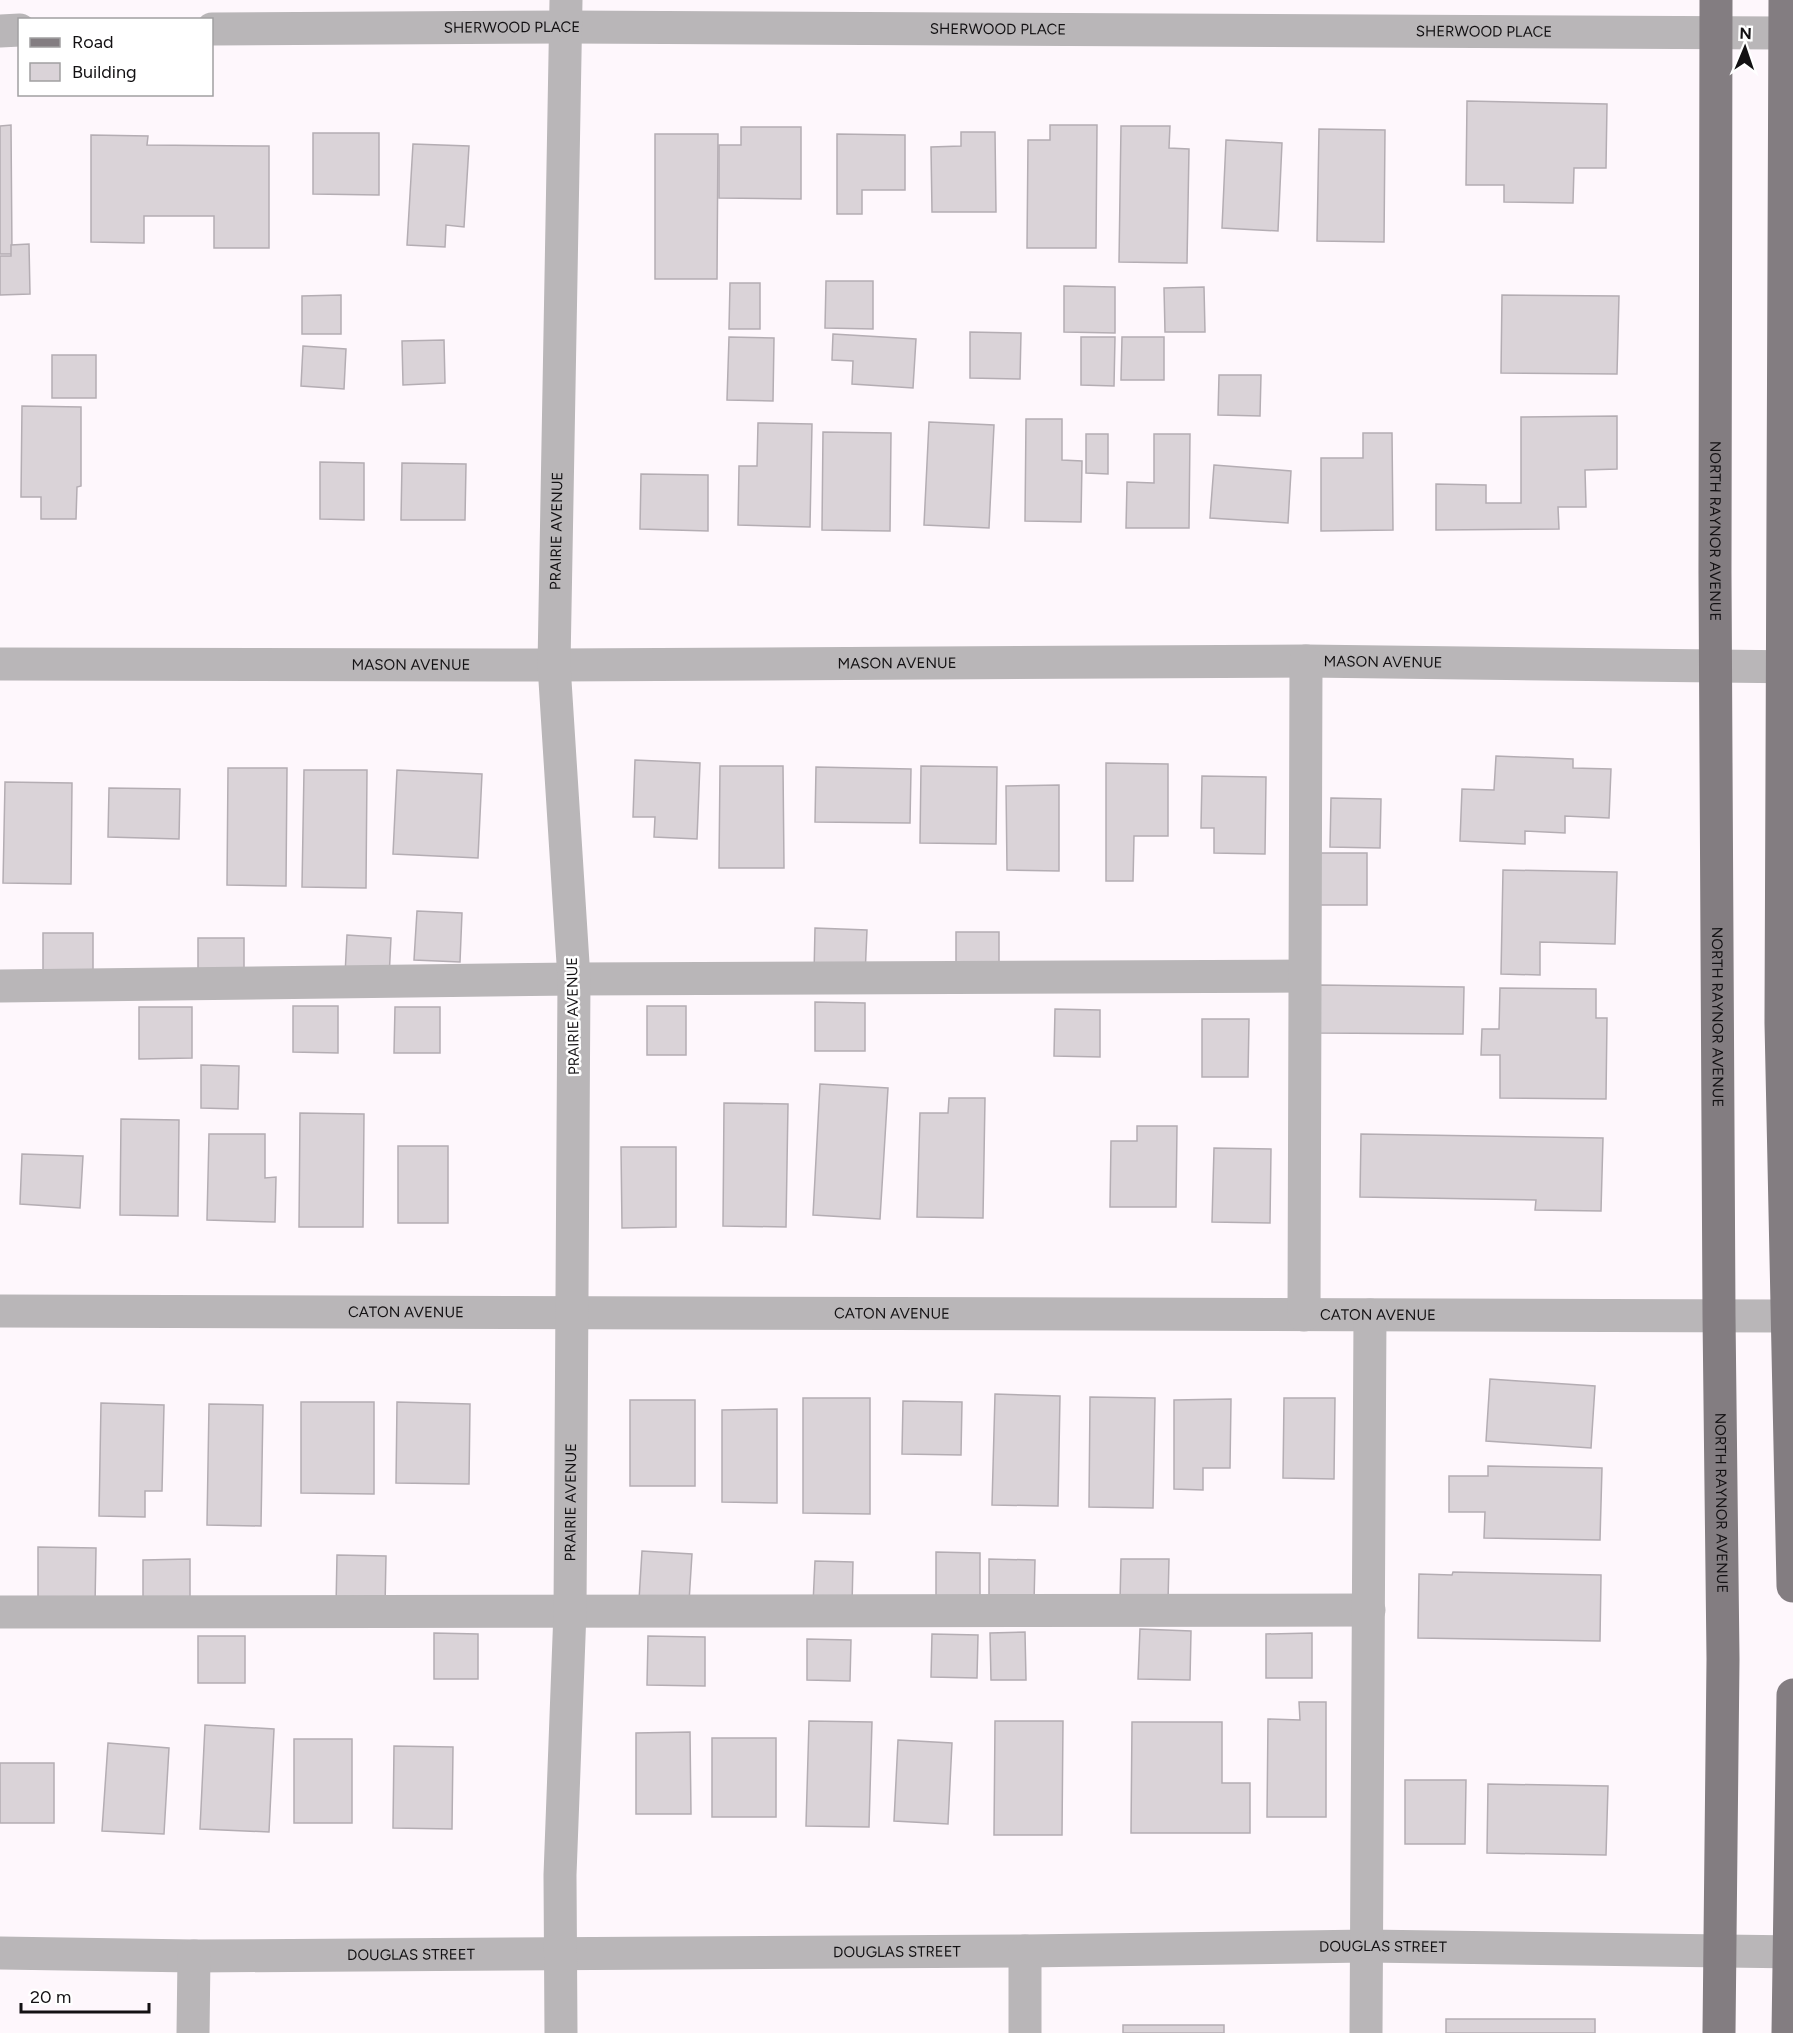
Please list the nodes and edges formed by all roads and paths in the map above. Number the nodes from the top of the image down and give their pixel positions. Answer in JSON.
{"nodes":[{"id":1,"x":1716,"y":0,"type":"edge"},
{"id":2,"x":1785,"y":0,"type":"edge"},
{"id":3,"x":566,"y":13,"type":"edge"},
{"id":4,"x":213,"y":29,"type":"edge"},
{"id":5,"x":0,"y":30,"type":"edge"},
{"id":6,"x":18,"y":30,"type":"edge"},
{"id":7,"x":1715,"y":33,"type":"junction"},
{"id":8,"x":1784,"y":33,"type":"junction"},
{"id":9,"x":1306,"y":661,"type":"junction"},
{"id":10,"x":0,"y":664,"type":"edge"},
{"id":11,"x":554,"y":665,"type":"junction"},
{"id":12,"x":1716,"y":667,"type":"junction"},
{"id":13,"x":1788,"y":667,"type":"edge"},
{"id":14,"x":1304,"y":976,"type":"junction"},
{"id":15,"x":574,"y":979,"type":"junction"},
{"id":16,"x":0,"y":986,"type":"edge"},
{"id":17,"x":1787,"y":1023,"type":"edge"},
{"id":18,"x":0,"y":1311,"type":"edge"},
{"id":19,"x":573,"y":1313,"type":"junction"},
{"id":20,"x":1304,"y":1315,"type":"junction"},
{"id":21,"x":1370,"y":1315,"type":"junction"},
{"id":22,"x":1719,"y":1316,"type":"junction"},
{"id":23,"x":1786,"y":1316,"type":"junction"},
{"id":24,"x":1793,"y":1586,"type":"edge"},
{"id":25,"x":1369,"y":1610,"type":"junction"},
{"id":26,"x":570,"y":1611,"type":"junction"},
{"id":27,"x":0,"y":1612,"type":"edge"},
{"id":28,"x":1793,"y":1695,"type":"edge"},
{"id":29,"x":1366,"y":1946,"type":"junction"},
{"id":30,"x":1719,"y":1949,"type":"junction"},
{"id":31,"x":1025,"y":1951,"type":"junction"},
{"id":32,"x":562,"y":1952,"type":"junction"},
{"id":33,"x":1791,"y":1952,"type":"edge"},
{"id":34,"x":0,"y":1953,"type":"edge"},
{"id":35,"x":194,"y":1956,"type":"junction"},
{"id":36,"x":193,"y":2033,"type":"edge"},
{"id":37,"x":561,"y":2033,"type":"edge"},
{"id":38,"x":1025,"y":2033,"type":"edge"},
{"id":39,"x":1366,"y":2033,"type":"edge"},
{"id":40,"x":1719,"y":2033,"type":"edge"},
{"id":41,"x":1788,"y":2033,"type":"edge"}],
"edges":[{"from":1,"to":7,"type":"main road","name":"NORTH RAYNOR AVENUE"},
{"from":2,"to":8,"type":"main road"},
{"from":3,"to":4,"type":"street","name":"SHERWOOD PLACE"},
{"from":3,"to":7,"type":"street","name":"SHERWOOD PLACE"},
{"from":3,"to":11,"type":"street","name":"PRAIRIE AVENUE"},
{"from":5,"to":6,"type":"street"},
{"from":7,"to":8,"type":"street","name":"SHERWOOD PLACE"},
{"from":7,"to":12,"type":"main road","name":"NORTH RAYNOR AVENUE"},
{"from":8,"to":13,"type":"main road"},
{"from":9,"to":11,"type":"street","name":"MASON AVENUE"},
{"from":9,"to":12,"type":"street","name":"MASON AVENUE"},
{"from":9,"to":14,"type":"street"},
{"from":10,"to":11,"type":"street","name":"MASON AVENUE"},
{"from":11,"to":15,"type":"street","name":"PRAIRIE AVENUE"},
{"from":12,"to":13,"type":"street","name":"MASON AVENUE"},
{"from":12,"to":22,"type":"main road","name":"NORTH RAYNOR AVENUE"},
{"from":13,"to":17,"type":"main road"},
{"from":14,"to":15,"type":"street"},
{"from":14,"to":20,"type":"street"},
{"from":15,"to":16,"type":"street"},
{"from":15,"to":19,"type":"street","name":"PRAIRIE AVENUE"},
{"from":17,"to":23,"type":"main road"},
{"from":18,"to":19,"type":"street","name":"CATON AVENUE"},
{"from":19,"to":20,"type":"street","name":"CATON AVENUE"},
{"from":19,"to":26,"type":"street","name":"PRAIRIE AVENUE"},
{"from":20,"to":21,"type":"street","name":"CATON AVENUE"},
{"from":21,"to":22,"type":"street","name":"CATON AVENUE"},
{"from":21,"to":25,"type":"street"},
{"from":22,"to":23,"type":"street","name":"CATON AVENUE"},
{"from":22,"to":30,"type":"main road","name":"NORTH RAYNOR AVENUE"},
{"from":23,"to":24,"type":"main road"},
{"from":25,"to":26,"type":"street"},
{"from":25,"to":29,"type":"street"},
{"from":26,"to":27,"type":"street"},
{"from":26,"to":32,"type":"street","name":"PRAIRIE AVENUE"},
{"from":28,"to":33,"type":"main road"},
{"from":29,"to":30,"type":"street","name":"DOUGLAS STREET"},
{"from":29,"to":31,"type":"street","name":"DOUGLAS STREET"},
{"from":29,"to":39,"type":"street"},
{"from":30,"to":33,"type":"street","name":"DOUGLAS STREET"},
{"from":30,"to":40,"type":"main road","name":"NORTH RAYNOR AVENUE"},
{"from":31,"to":32,"type":"street","name":"DOUGLAS STREET"},
{"from":31,"to":38,"type":"street"},
{"from":32,"to":35,"type":"street","name":"DOUGLAS STREET"},
{"from":32,"to":37,"type":"street","name":"PRAIRIE AVENUE"},
{"from":33,"to":41,"type":"main road"},
{"from":34,"to":35,"type":"street","name":"DOUGLAS STREET"},
{"from":35,"to":36,"type":"street"}]}
